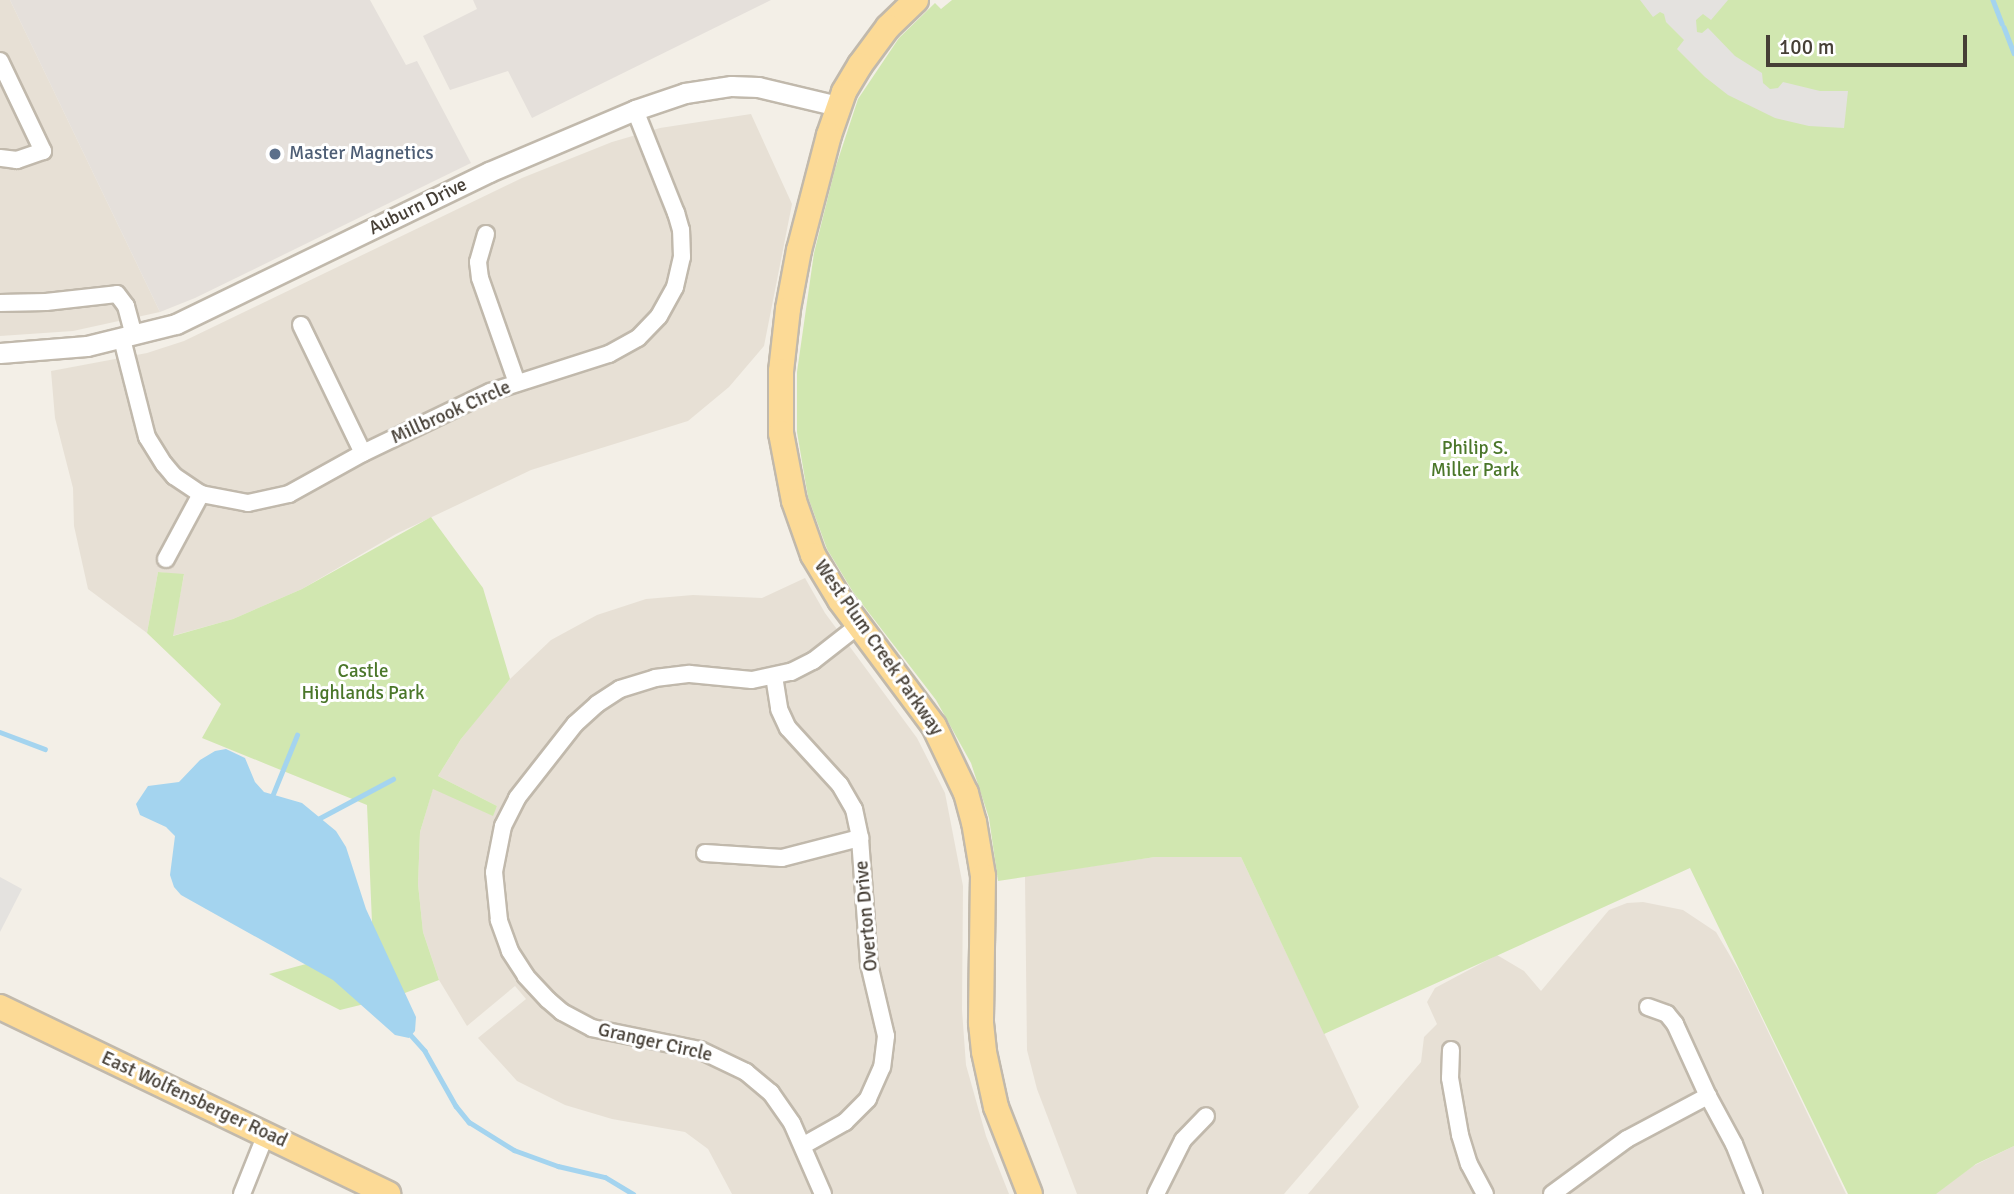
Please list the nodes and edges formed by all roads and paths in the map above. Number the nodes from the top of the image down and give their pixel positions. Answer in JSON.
{"nodes":[{"id":1,"x":916,"y":0,"type":"edge"},
{"id":2,"x":0,"y":61,"type":"edge"},
{"id":3,"x":838,"y":106,"type":"junction"},
{"id":4,"x":635,"y":110,"type":"junction"},
{"id":5,"x":0,"y":158,"type":"edge"},
{"id":6,"x":486,"y":234,"type":"dead end"},
{"id":7,"x":0,"y":303,"type":"edge"},
{"id":8,"x":301,"y":325,"type":"dead end"},
{"id":9,"x":128,"y":338,"type":"junction"},
{"id":10,"x":0,"y":353,"type":"edge"},
{"id":11,"x":517,"y":383,"type":"junction"},
{"id":12,"x":363,"y":453,"type":"junction"},
{"id":13,"x":201,"y":494,"type":"junction"},
{"id":14,"x":166,"y":559,"type":"dead end"},
{"id":15,"x":859,"y":625,"type":"junction"},
{"id":16,"x":774,"y":676,"type":"junction"},
{"id":17,"x":860,"y":838,"type":"junction"},
{"id":18,"x":705,"y":853,"type":"dead end"},
{"id":19,"x":0,"y":1007,"type":"edge"},
{"id":20,"x":1648,"y":1007,"type":"dead end"},
{"id":21,"x":1451,"y":1050,"type":"dead end"},
{"id":22,"x":1708,"y":1096,"type":"junction"},
{"id":23,"x":1206,"y":1116,"type":"dead end"},
{"id":24,"x":266,"y":1134,"type":"junction"},
{"id":25,"x":804,"y":1145,"type":"junction"},
{"id":26,"x":242,"y":1194,"type":"edge"},
{"id":27,"x":388,"y":1194,"type":"edge"},
{"id":28,"x":823,"y":1194,"type":"edge"},
{"id":29,"x":1030,"y":1194,"type":"edge"},
{"id":30,"x":1156,"y":1194,"type":"edge"},
{"id":31,"x":1485,"y":1194,"type":"edge"},
{"id":32,"x":1552,"y":1194,"type":"edge"},
{"id":33,"x":1754,"y":1194,"type":"edge"}],
"edges":[{"from":1,"to":3,"type":"main road","name":"West Plum Creek Parkway"},
{"from":2,"to":5,"type":"street"},
{"from":3,"to":4,"type":"street","name":"Auburn Drive"},
{"from":3,"to":15,"type":"main road","name":"West Plum Creek Parkway"},
{"from":4,"to":9,"type":"street","name":"Auburn Drive"},
{"from":4,"to":11,"type":"street","name":"Millbrook Circle"},
{"from":6,"to":11,"type":"street"},
{"from":7,"to":9,"type":"street","name":"Millbrook Circle"},
{"from":8,"to":12,"type":"street"},
{"from":9,"to":10,"type":"street","name":"Auburn Drive"},
{"from":9,"to":13,"type":"street","name":"Millbrook Circle"},
{"from":11,"to":12,"type":"street","name":"Millbrook Circle"},
{"from":12,"to":13,"type":"street","name":"Millbrook Circle"},
{"from":13,"to":14,"type":"street"},
{"from":15,"to":16,"type":"street","name":"Granger Circle"},
{"from":15,"to":29,"type":"main road","name":"West Plum Creek Parkway"},
{"from":16,"to":17,"type":"street","name":"Overton Drive"},
{"from":16,"to":25,"type":"street","name":"Granger Circle"},
{"from":17,"to":18,"type":"street"},
{"from":17,"to":25,"type":"street","name":"Overton Drive"},
{"from":19,"to":24,"type":"main road","name":"East Wolfensberger Road"},
{"from":20,"to":22,"type":"street"},
{"from":21,"to":31,"type":"street"},
{"from":22,"to":32,"type":"street"},
{"from":22,"to":33,"type":"street"},
{"from":23,"to":30,"type":"street"},
{"from":24,"to":26,"type":"street"},
{"from":24,"to":27,"type":"main road","name":"East Wolfensberger Road"},
{"from":25,"to":28,"type":"street","name":"Granger Circle"}]}
